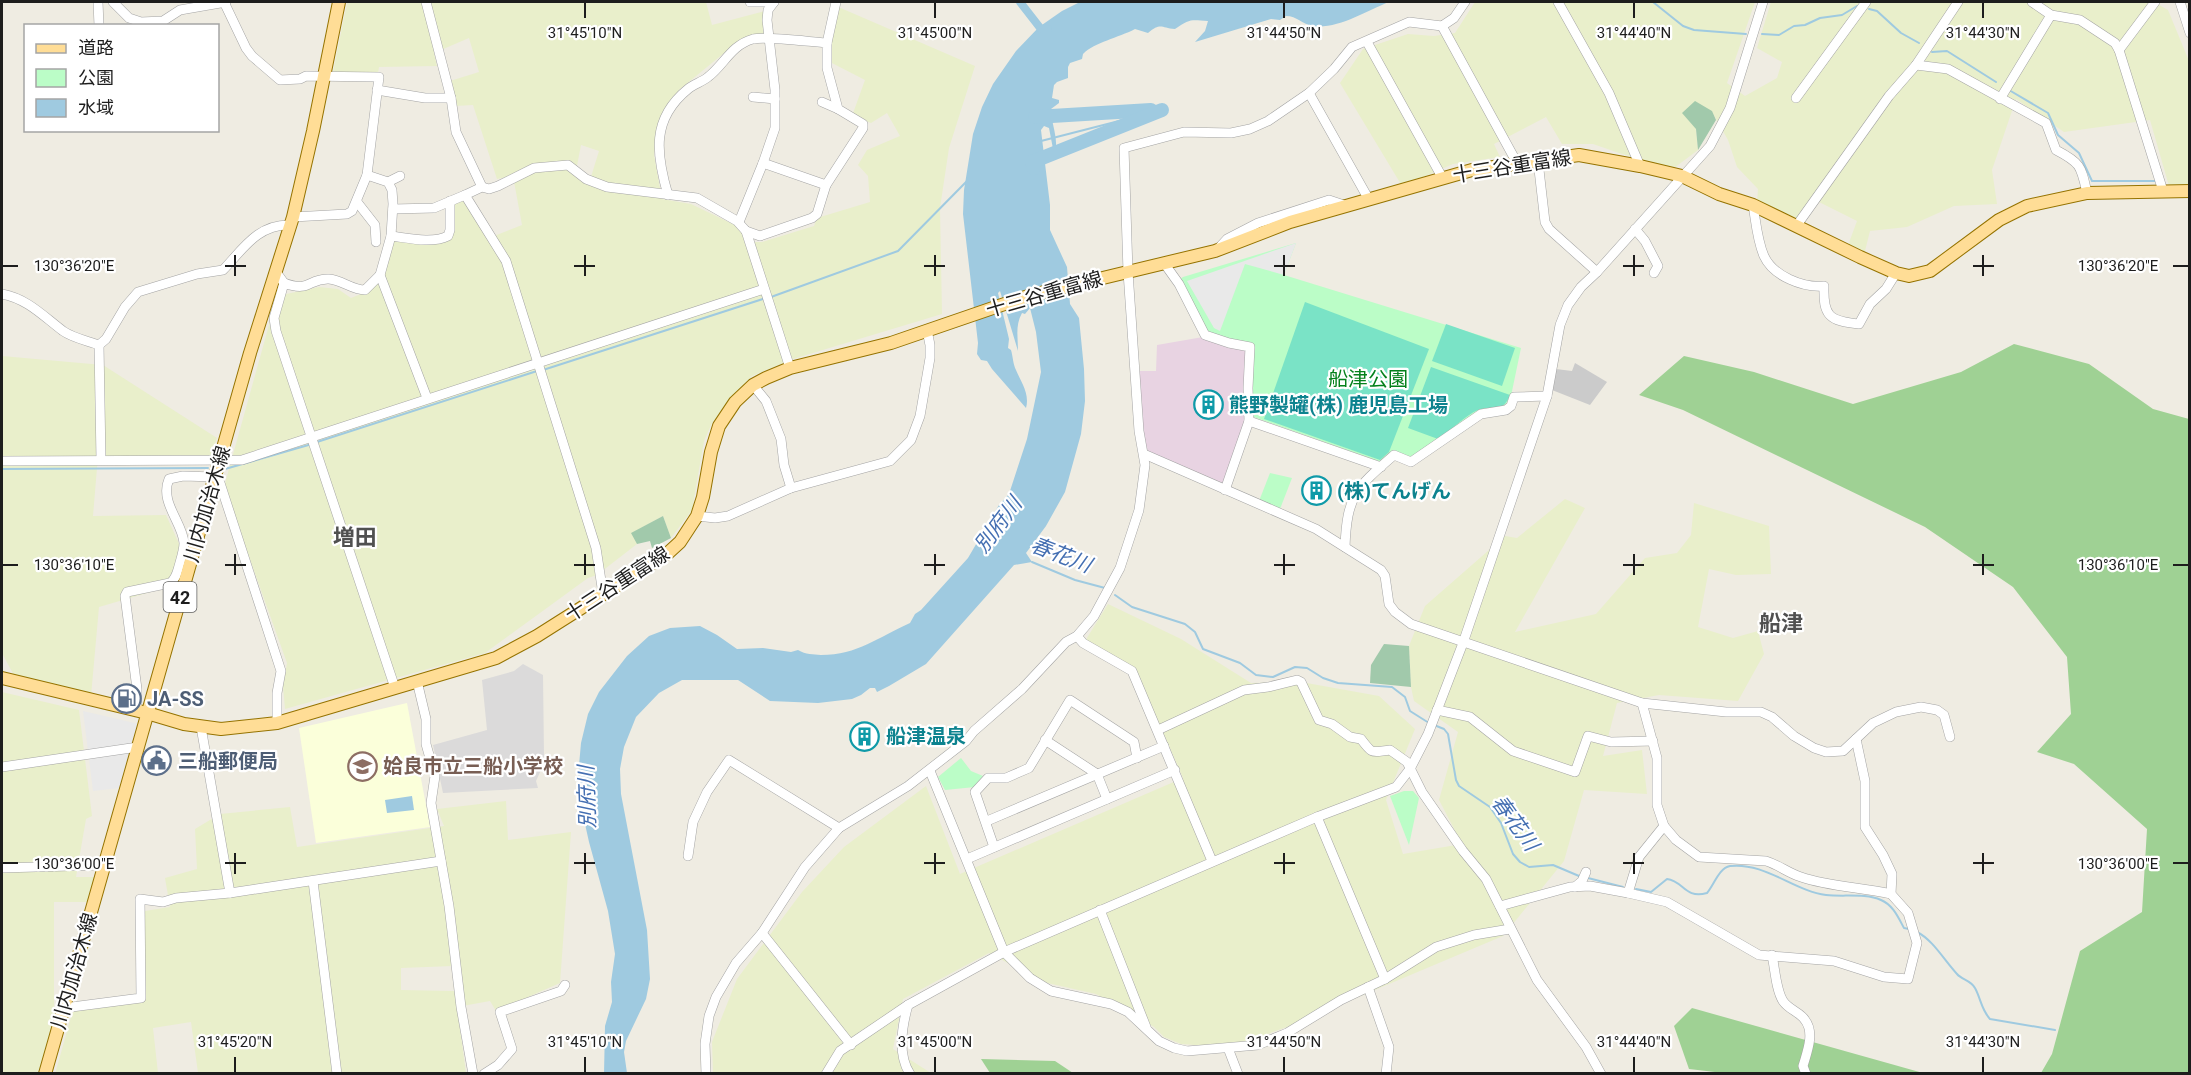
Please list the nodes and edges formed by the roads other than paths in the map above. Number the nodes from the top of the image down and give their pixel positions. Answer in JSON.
{"nodes":[{"id":1,"x":98,"y":2,"type":"edge"},
{"id":2,"x":113,"y":2,"type":"edge"},
{"id":3,"x":225,"y":2,"type":"edge"},
{"id":4,"x":339,"y":2,"type":"edge"},
{"id":5,"x":426,"y":2,"type":"edge"},
{"id":6,"x":750,"y":2,"type":"edge"},
{"id":7,"x":774,"y":2,"type":"edge"},
{"id":8,"x":836,"y":2,"type":"edge"},
{"id":9,"x":1465,"y":2,"type":"edge"},
{"id":10,"x":1558,"y":2,"type":"edge"},
{"id":11,"x":1763,"y":2,"type":"edge"},
{"id":12,"x":1866,"y":2,"type":"edge"},
{"id":13,"x":1958,"y":2,"type":"edge"},
{"id":14,"x":2032,"y":2,"type":"edge"},
{"id":15,"x":2155,"y":2,"type":"edge"},
{"id":16,"x":2180,"y":2,"type":"edge"},
{"id":17,"x":2051,"y":15,"type":"junction"},
{"id":18,"x":99,"y":24,"type":"edge"},
{"id":19,"x":1442,"y":26,"type":"junction"},
{"id":20,"x":2190,"y":33,"type":"edge"},
{"id":21,"x":769,"y":40,"type":"junction"},
{"id":22,"x":1366,"y":42,"type":"junction"},
{"id":23,"x":827,"y":43,"type":"junction"},
{"id":24,"x":2119,"y":50,"type":"junction"},
{"id":25,"x":1916,"y":65,"type":"junction"},
{"id":26,"x":325,"y":77,"type":"junction"},
{"id":27,"x":377,"y":90,"type":"junction"},
{"id":28,"x":1309,"y":93,"type":"junction"},
{"id":29,"x":753,"y":97,"type":"dead end"},
{"id":30,"x":451,"y":98,"type":"junction"},
{"id":31,"x":1796,"y":98,"type":"dead end"},
{"id":32,"x":775,"y":99,"type":"junction"},
{"id":33,"x":2000,"y":99,"type":"junction"},
{"id":34,"x":822,"y":102,"type":"dead end"},
{"id":35,"x":838,"y":110,"type":"junction"},
{"id":36,"x":1538,"y":160,"type":"junction"},
{"id":37,"x":763,"y":163,"type":"junction"},
{"id":38,"x":1517,"y":163,"type":"junction"},
{"id":39,"x":1640,"y":166,"type":"junction"},
{"id":40,"x":367,"y":175,"type":"junction"},
{"id":41,"x":400,"y":176,"type":"dead end"},
{"id":42,"x":1682,"y":176,"type":"junction"},
{"id":43,"x":1442,"y":177,"type":"junction"},
{"id":44,"x":388,"y":182,"type":"junction"},
{"id":45,"x":826,"y":185,"type":"junction"},
{"id":46,"x":483,"y":187,"type":"junction"},
{"id":47,"x":2163,"y":191,"type":"junction"},
{"id":48,"x":2190,"y":191,"type":"edge"},
{"id":49,"x":2087,"y":193,"type":"junction"},
{"id":50,"x":465,"y":195,"type":"junction"},
{"id":51,"x":668,"y":195,"type":"junction"},
{"id":52,"x":1368,"y":198,"type":"junction"},
{"id":53,"x":450,"y":201,"type":"junction"},
{"id":54,"x":357,"y":202,"type":"junction"},
{"id":55,"x":1753,"y":205,"type":"junction"},
{"id":56,"x":393,"y":209,"type":"junction"},
{"id":57,"x":291,"y":221,"type":"junction"},
{"id":58,"x":739,"y":222,"type":"junction"},
{"id":59,"x":1797,"y":225,"type":"junction"},
{"id":60,"x":1635,"y":229,"type":"junction"},
{"id":61,"x":746,"y":231,"type":"junction"},
{"id":62,"x":391,"y":236,"type":"junction"},
{"id":63,"x":387,"y":249,"type":"junction"},
{"id":64,"x":1164,"y":263,"type":"junction"},
{"id":65,"x":276,"y":272,"type":"junction"},
{"id":66,"x":1128,"y":272,"type":"junction"},
{"id":67,"x":1597,"y":272,"type":"junction"},
{"id":68,"x":1654,"y":273,"type":"dead end"},
{"id":69,"x":1896,"y":273,"type":"junction"},
{"id":70,"x":380,"y":275,"type":"junction"},
{"id":71,"x":284,"y":283,"type":"junction"},
{"id":72,"x":765,"y":291,"type":"junction"},
{"id":73,"x":2,"y":294,"type":"edge"},
{"id":74,"x":927,"y":330,"type":"junction"},
{"id":75,"x":99,"y":345,"type":"junction"},
{"id":76,"x":539,"y":365,"type":"junction"},
{"id":77,"x":790,"y":368,"type":"junction"},
{"id":78,"x":753,"y":385,"type":"junction"},
{"id":79,"x":1547,"y":396,"type":"junction"},
{"id":80,"x":427,"y":398,"type":"junction"},
{"id":81,"x":1249,"y":421,"type":"junction"},
{"id":82,"x":313,"y":437,"type":"junction"},
{"id":83,"x":1144,"y":454,"type":"junction"},
{"id":84,"x":101,"y":460,"type":"junction"},
{"id":85,"x":220,"y":460,"type":"junction"},
{"id":86,"x":2,"y":461,"type":"edge"},
{"id":87,"x":1381,"y":467,"type":"junction"},
{"id":88,"x":214,"y":479,"type":"junction"},
{"id":89,"x":791,"y":488,"type":"junction"},
{"id":90,"x":1225,"y":490,"type":"junction"},
{"id":91,"x":697,"y":516,"type":"junction"},
{"id":92,"x":1345,"y":547,"type":"junction"},
{"id":93,"x":603,"y":594,"type":"junction"},
{"id":94,"x":1077,"y":636,"type":"junction"},
{"id":95,"x":1463,"y":643,"type":"junction"},
{"id":96,"x":2,"y":678,"type":"edge"},
{"id":97,"x":417,"y":681,"type":"junction"},
{"id":98,"x":395,"y":688,"type":"junction"},
{"id":99,"x":1642,"y":703,"type":"junction"},
{"id":100,"x":142,"y":711,"type":"junction"},
{"id":101,"x":1436,"y":712,"type":"junction"},
{"id":102,"x":277,"y":723,"type":"junction"},
{"id":103,"x":201,"y":727,"type":"junction"},
{"id":104,"x":1158,"y":730,"type":"junction"},
{"id":105,"x":1950,"y":737,"type":"dead end"},
{"id":106,"x":1856,"y":739,"type":"junction"},
{"id":107,"x":1045,"y":740,"type":"junction"},
{"id":108,"x":1653,"y":741,"type":"junction"},
{"id":109,"x":1164,"y":746,"type":"junction"},
{"id":110,"x":138,"y":747,"type":"junction"},
{"id":111,"x":1137,"y":758,"type":"junction"},
{"id":112,"x":2,"y":767,"type":"edge"},
{"id":113,"x":1410,"y":769,"type":"junction"},
{"id":114,"x":1175,"y":770,"type":"junction"},
{"id":115,"x":930,"y":771,"type":"junction"},
{"id":116,"x":1097,"y":774,"type":"junction"},
{"id":117,"x":1107,"y":800,"type":"junction"},
{"id":118,"x":1317,"y":817,"type":"junction"},
{"id":119,"x":987,"y":821,"type":"junction"},
{"id":120,"x":1664,"y":826,"type":"junction"},
{"id":121,"x":839,"y":828,"type":"junction"},
{"id":122,"x":994,"y":848,"type":"junction"},
{"id":123,"x":688,"y":856,"type":"dead end"},
{"id":124,"x":967,"y":859,"type":"junction"},
{"id":125,"x":441,"y":861,"type":"junction"},
{"id":126,"x":1212,"y":861,"type":"junction"},
{"id":127,"x":104,"y":865,"type":"junction"},
{"id":128,"x":2,"y":868,"type":"edge"},
{"id":129,"x":313,"y":881,"type":"junction"},
{"id":130,"x":230,"y":893,"type":"junction"},
{"id":131,"x":1628,"y":893,"type":"junction"},
{"id":132,"x":1891,"y":894,"type":"junction"},
{"id":133,"x":1500,"y":906,"type":"junction"},
{"id":134,"x":1100,"y":910,"type":"junction"},
{"id":135,"x":1510,"y":929,"type":"junction"},
{"id":136,"x":762,"y":933,"type":"junction"},
{"id":137,"x":1004,"y":952,"type":"junction"},
{"id":138,"x":1772,"y":955,"type":"junction"},
{"id":139,"x":1384,"y":979,"type":"junction"},
{"id":140,"x":565,"y":985,"type":"dead end"},
{"id":141,"x":1368,"y":987,"type":"junction"},
{"id":142,"x":908,"y":1005,"type":"junction"},
{"id":143,"x":64,"y":1008,"type":"junction"},
{"id":144,"x":1147,"y":1029,"type":"junction"},
{"id":145,"x":851,"y":1045,"type":"junction"},
{"id":146,"x":1228,"y":1048,"type":"junction"},
{"id":147,"x":45,"y":1074,"type":"edge"},
{"id":148,"x":337,"y":1074,"type":"edge"},
{"id":149,"x":472,"y":1074,"type":"edge"},
{"id":150,"x":484,"y":1074,"type":"edge"},
{"id":151,"x":706,"y":1074,"type":"edge"},
{"id":152,"x":826,"y":1074,"type":"edge"},
{"id":153,"x":910,"y":1074,"type":"edge"},
{"id":154,"x":1238,"y":1074,"type":"edge"},
{"id":155,"x":1386,"y":1074,"type":"edge"},
{"id":156,"x":1601,"y":1074,"type":"edge"},
{"id":157,"x":1806,"y":1074,"type":"edge"}],
"edges":[{"from":1,"to":18,"type":"street"},
{"from":2,"to":3,"type":"street"},
{"from":3,"to":26,"type":"street"},
{"from":4,"to":26,"type":"main road","name":"川内加治木線","number":"42"},
{"from":5,"to":30,"type":"street"},
{"from":6,"to":7,"type":"street"},
{"from":7,"to":21,"type":"street"},
{"from":8,"to":23,"type":"street"},
{"from":9,"to":19,"type":"street"},
{"from":10,"to":39,"type":"street"},
{"from":11,"to":42,"type":"street"},
{"from":12,"to":31,"type":"street"},
{"from":13,"to":25,"type":"street"},
{"from":14,"to":17,"type":"street"},
{"from":15,"to":24,"type":"street"},
{"from":16,"to":20,"type":"street"},
{"from":17,"to":24,"type":"street"},
{"from":17,"to":33,"type":"street"},
{"from":19,"to":22,"type":"street"},
{"from":19,"to":38,"type":"street"},
{"from":21,"to":23,"type":"street"},
{"from":21,"to":32,"type":"street"},
{"from":21,"to":51,"type":"street"},
{"from":22,"to":28,"type":"street"},
{"from":22,"to":43,"type":"street"},
{"from":23,"to":35,"type":"street"},
{"from":24,"to":47,"type":"street"},
{"from":25,"to":33,"type":"street"},
{"from":25,"to":59,"type":"street"},
{"from":26,"to":27,"type":"street"},
{"from":26,"to":57,"type":"main road","name":"川内加治木線","number":"42"},
{"from":27,"to":30,"type":"street"},
{"from":27,"to":40,"type":"street"},
{"from":28,"to":52,"type":"street"},
{"from":28,"to":66,"type":"street"},
{"from":29,"to":32,"type":"street"},
{"from":30,"to":46,"type":"street"},
{"from":32,"to":37,"type":"street"},
{"from":33,"to":49,"type":"street"},
{"from":34,"to":35,"type":"street"},
{"from":35,"to":45,"type":"street"},
{"from":36,"to":38,"type":"main road","name":"十三谷重富線"},
{"from":36,"to":39,"type":"main road","name":"十三谷重富線"},
{"from":36,"to":67,"type":"street"},
{"from":37,"to":45,"type":"street"},
{"from":37,"to":58,"type":"street"},
{"from":38,"to":43,"type":"main road","name":"十三谷重富線"},
{"from":39,"to":42,"type":"main road","name":"十三谷重富線"},
{"from":40,"to":44,"type":"street"},
{"from":40,"to":54,"type":"street"},
{"from":41,"to":44,"type":"street"},
{"from":42,"to":55,"type":"main road","name":"十三谷重富線"},
{"from":42,"to":60,"type":"street"},
{"from":43,"to":52,"type":"main road","name":"十三谷重富線"},
{"from":44,"to":56,"type":"street"},
{"from":45,"to":61,"type":"street"},
{"from":46,"to":50,"type":"street"},
{"from":46,"to":51,"type":"street"},
{"from":47,"to":48,"type":"main road","name":"十三谷重富線"},
{"from":47,"to":49,"type":"main road","name":"十三谷重富線"},
{"from":49,"to":69,"type":"main road","name":"十三谷重富線"},
{"from":50,"to":53,"type":"street"},
{"from":50,"to":76,"type":"street"},
{"from":51,"to":58,"type":"street"},
{"from":52,"to":64,"type":"main road","name":"十三谷重富線"},
{"from":53,"to":56,"type":"street"},
{"from":53,"to":62,"type":"street"},
{"from":54,"to":57,"type":"street"},
{"from":54,"to":63,"type":"street"},
{"from":55,"to":59,"type":"main road","name":"十三谷重富線"},
{"from":55,"to":69,"type":"street"},
{"from":56,"to":62,"type":"street"},
{"from":57,"to":65,"type":"main road","name":"川内加治木線","number":"42"},
{"from":57,"to":75,"type":"street"},
{"from":58,"to":61,"type":"street"},
{"from":59,"to":69,"type":"main road","name":"十三谷重富線"},
{"from":60,"to":67,"type":"street"},
{"from":60,"to":68,"type":"street"},
{"from":61,"to":72,"type":"street"},
{"from":62,"to":63,"type":"street"},
{"from":63,"to":70,"type":"street"},
{"from":64,"to":66,"type":"main road","name":"十三谷重富線"},
{"from":64,"to":81,"type":"street"},
{"from":65,"to":71,"type":"street"},
{"from":65,"to":85,"type":"main road","name":"川内加治木線","number":"42"},
{"from":66,"to":74,"type":"main road","name":"十三谷重富線"},
{"from":66,"to":83,"type":"street"},
{"from":67,"to":79,"type":"street"},
{"from":70,"to":71,"type":"street"},
{"from":70,"to":80,"type":"street"},
{"from":71,"to":82,"type":"street"},
{"from":72,"to":76,"type":"street"},
{"from":72,"to":77,"type":"street"},
{"from":73,"to":75,"type":"street"},
{"from":74,"to":77,"type":"main road","name":"十三谷重富線"},
{"from":74,"to":89,"type":"street"},
{"from":75,"to":84,"type":"street"},
{"from":76,"to":80,"type":"street"},
{"from":76,"to":93,"type":"street"},
{"from":77,"to":78,"type":"main road","name":"十三谷重富線"},
{"from":78,"to":89,"type":"street"},
{"from":78,"to":91,"type":"main road","name":"十三谷重富線"},
{"from":79,"to":87,"type":"street"},
{"from":79,"to":95,"type":"street"},
{"from":80,"to":82,"type":"street"},
{"from":81,"to":87,"type":"street"},
{"from":81,"to":90,"type":"street"},
{"from":82,"to":85,"type":"street"},
{"from":82,"to":98,"type":"street"},
{"from":83,"to":90,"type":"street"},
{"from":83,"to":94,"type":"street"},
{"from":84,"to":85,"type":"street"},
{"from":84,"to":86,"type":"street"},
{"from":85,"to":88,"type":"main road","name":"川内加治木線","number":"42"},
{"from":87,"to":92,"type":"street"},
{"from":88,"to":100,"type":"main road","name":"川内加治木線","number":"42"},
{"from":88,"to":100,"type":"street"},
{"from":88,"to":102,"type":"street"},
{"from":89,"to":91,"type":"street"},
{"from":90,"to":92,"type":"street"},
{"from":91,"to":93,"type":"main road","name":"十三谷重富線"},
{"from":92,"to":95,"type":"street"},
{"from":93,"to":97,"type":"main road","name":"十三谷重富線"},
{"from":94,"to":104,"type":"street"},
{"from":94,"to":115,"type":"street"},
{"from":95,"to":99,"type":"street"},
{"from":95,"to":101,"type":"street"},
{"from":96,"to":100,"type":"main road","name":"十三谷重富線"},
{"from":97,"to":98,"type":"main road","name":"十三谷重富線"},
{"from":97,"to":125,"type":"street"},
{"from":98,"to":102,"type":"main road","name":"十三谷重富線"},
{"from":99,"to":106,"type":"street"},
{"from":99,"to":108,"type":"street"},
{"from":100,"to":103,"type":"main road","name":"十三谷重富線"},
{"from":100,"to":110,"type":"main road","name":"川内加治木線","number":"42"},
{"from":101,"to":108,"type":"street"},
{"from":101,"to":113,"type":"street"},
{"from":102,"to":103,"type":"main road","name":"十三谷重富線"},
{"from":103,"to":130,"type":"street"},
{"from":104,"to":109,"type":"street"},
{"from":104,"to":113,"type":"street"},
{"from":105,"to":106,"type":"street"},
{"from":106,"to":132,"type":"street"},
{"from":107,"to":111,"type":"street"},
{"from":107,"to":116,"type":"street"},
{"from":107,"to":119,"type":"street"},
{"from":108,"to":120,"type":"street"},
{"from":109,"to":111,"type":"street"},
{"from":109,"to":114,"type":"street"},
{"from":110,"to":112,"type":"street"},
{"from":110,"to":127,"type":"main road","name":"川内加治木線","number":"42"},
{"from":111,"to":116,"type":"street"},
{"from":113,"to":118,"type":"street"},
{"from":113,"to":133,"type":"street"},
{"from":114,"to":117,"type":"street"},
{"from":114,"to":126,"type":"street"},
{"from":115,"to":121,"type":"street"},
{"from":115,"to":124,"type":"street"},
{"from":116,"to":117,"type":"street"},
{"from":116,"to":119,"type":"street"},
{"from":117,"to":122,"type":"street"},
{"from":118,"to":126,"type":"street"},
{"from":118,"to":139,"type":"street"},
{"from":119,"to":122,"type":"street"},
{"from":120,"to":131,"type":"street"},
{"from":120,"to":132,"type":"street"},
{"from":121,"to":123,"type":"street"},
{"from":121,"to":136,"type":"street"},
{"from":122,"to":124,"type":"street"},
{"from":124,"to":137,"type":"street"},
{"from":125,"to":129,"type":"street"},
{"from":125,"to":149,"type":"street"},
{"from":126,"to":134,"type":"street"},
{"from":127,"to":128,"type":"street"},
{"from":127,"to":143,"type":"main road","name":"川内加治木線","number":"42"},
{"from":129,"to":130,"type":"street"},
{"from":129,"to":148,"type":"street"},
{"from":130,"to":143,"type":"street"},
{"from":131,"to":133,"type":"street"},
{"from":131,"to":138,"type":"street"},
{"from":132,"to":138,"type":"street"},
{"from":133,"to":135,"type":"street"},
{"from":134,"to":137,"type":"street"},
{"from":134,"to":144,"type":"street"},
{"from":135,"to":139,"type":"street"},
{"from":135,"to":156,"type":"street"},
{"from":136,"to":145,"type":"street"},
{"from":136,"to":151,"type":"street"},
{"from":137,"to":142,"type":"street"},
{"from":137,"to":144,"type":"street"},
{"from":138,"to":157,"type":"street"},
{"from":139,"to":141,"type":"street"},
{"from":140,"to":150,"type":"street"},
{"from":141,"to":146,"type":"street"},
{"from":141,"to":155,"type":"street"},
{"from":142,"to":145,"type":"street"},
{"from":142,"to":153,"type":"street"},
{"from":143,"to":147,"type":"main road","name":"川内加治木線","number":"42"},
{"from":144,"to":146,"type":"street"},
{"from":145,"to":152,"type":"street"},
{"from":146,"to":154,"type":"street"}]}
